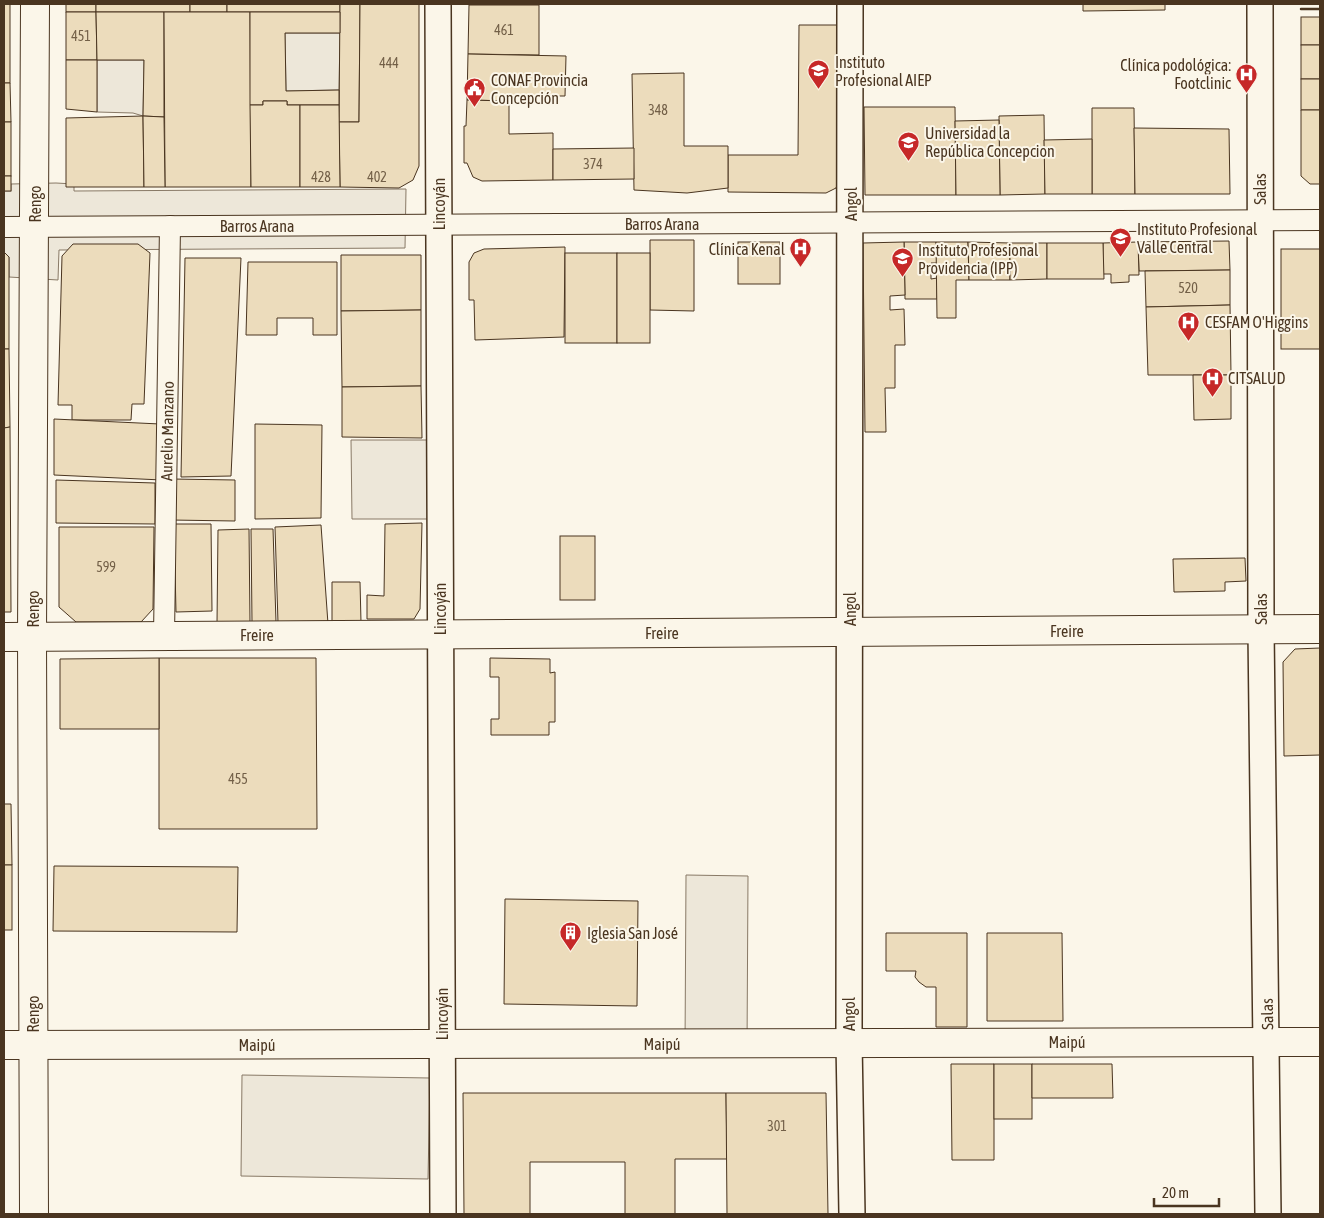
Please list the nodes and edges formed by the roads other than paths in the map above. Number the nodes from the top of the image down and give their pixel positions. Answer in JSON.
{"nodes":[{"id":1,"x":35,"y":4,"type":"edge"},
{"id":2,"x":438,"y":4,"type":"edge"},
{"id":3,"x":850,"y":4,"type":"edge"},
{"id":4,"x":1260,"y":4,"type":"edge"},
{"id":5,"x":1260,"y":220,"type":"junction"},
{"id":6,"x":1320,"y":220,"type":"edge"},
{"id":7,"x":851,"y":223,"type":"junction"},
{"id":8,"x":439,"y":225,"type":"junction"},
{"id":9,"x":170,"y":226,"type":"junction"},
{"id":10,"x":4,"y":227,"type":"edge"},
{"id":11,"x":35,"y":227,"type":"junction"},
{"id":12,"x":1320,"y":629,"type":"edge"},
{"id":13,"x":1261,"y":630,"type":"junction"},
{"id":14,"x":850,"y":632,"type":"junction"},
{"id":15,"x":440,"y":634,"type":"junction"},
{"id":16,"x":164,"y":636,"type":"junction"},
{"id":17,"x":4,"y":637,"type":"edge"},
{"id":18,"x":32,"y":637,"type":"junction"},
{"id":19,"x":849,"y":1042,"type":"junction"},
{"id":20,"x":1320,"y":1042,"type":"edge"},
{"id":21,"x":1267,"y":1043,"type":"junction"},
{"id":22,"x":442,"y":1045,"type":"junction"},
{"id":23,"x":4,"y":1046,"type":"edge"},
{"id":24,"x":33,"y":1046,"type":"junction"},
{"id":25,"x":34,"y":1214,"type":"edge"},
{"id":26,"x":443,"y":1214,"type":"edge"},
{"id":27,"x":852,"y":1214,"type":"edge"},
{"id":28,"x":1268,"y":1214,"type":"edge"}],
"edges":[{"from":1,"to":11,"type":"main road","name":"Rengo"},
{"from":2,"to":8,"type":"street","name":"Lincoyán"},
{"from":3,"to":7,"type":"street","name":"Angol"},
{"from":4,"to":5,"type":"street","name":"Salas"},
{"from":5,"to":6,"type":"street","name":"Barros Arana"},
{"from":5,"to":7,"type":"street","name":"Barros Arana"},
{"from":5,"to":13,"type":"street","name":"Salas"},
{"from":7,"to":8,"type":"street","name":"Barros Arana"},
{"from":7,"to":14,"type":"street","name":"Angol"},
{"from":8,"to":9,"type":"street","name":"Barros Arana"},
{"from":8,"to":15,"type":"street","name":"Lincoyán"},
{"from":9,"to":11,"type":"street","name":"Barros Arana"},
{"from":9,"to":16,"type":"street","name":"Aurelio Manzano"},
{"from":10,"to":11,"type":"street","name":"Barros Arana"},
{"from":11,"to":18,"type":"main road","name":"Rengo"},
{"from":12,"to":13,"type":"main road","name":"Freire"},
{"from":13,"to":14,"type":"main road","name":"Freire"},
{"from":13,"to":21,"type":"street","name":"Salas"},
{"from":14,"to":15,"type":"main road","name":"Freire"},
{"from":14,"to":19,"type":"street","name":"Angol"},
{"from":15,"to":16,"type":"main road","name":"Freire"},
{"from":15,"to":22,"type":"street","name":"Lincoyán"},
{"from":16,"to":18,"type":"main road","name":"Freire"},
{"from":17,"to":18,"type":"main road","name":"Freire"},
{"from":18,"to":24,"type":"main road","name":"Rengo"},
{"from":19,"to":21,"type":"main road","name":"Maipú"},
{"from":19,"to":22,"type":"main road","name":"Maipú"},
{"from":19,"to":27,"type":"street","name":"Angol"},
{"from":20,"to":21,"type":"main road","name":"Maipú"},
{"from":21,"to":28,"type":"street","name":"Salas"},
{"from":22,"to":24,"type":"main road","name":"Maipú"},
{"from":22,"to":26,"type":"street","name":"Lincoyán"},
{"from":23,"to":24,"type":"main road","name":"Maipú"},
{"from":24,"to":25,"type":"main road","name":"Rengo"}]}
